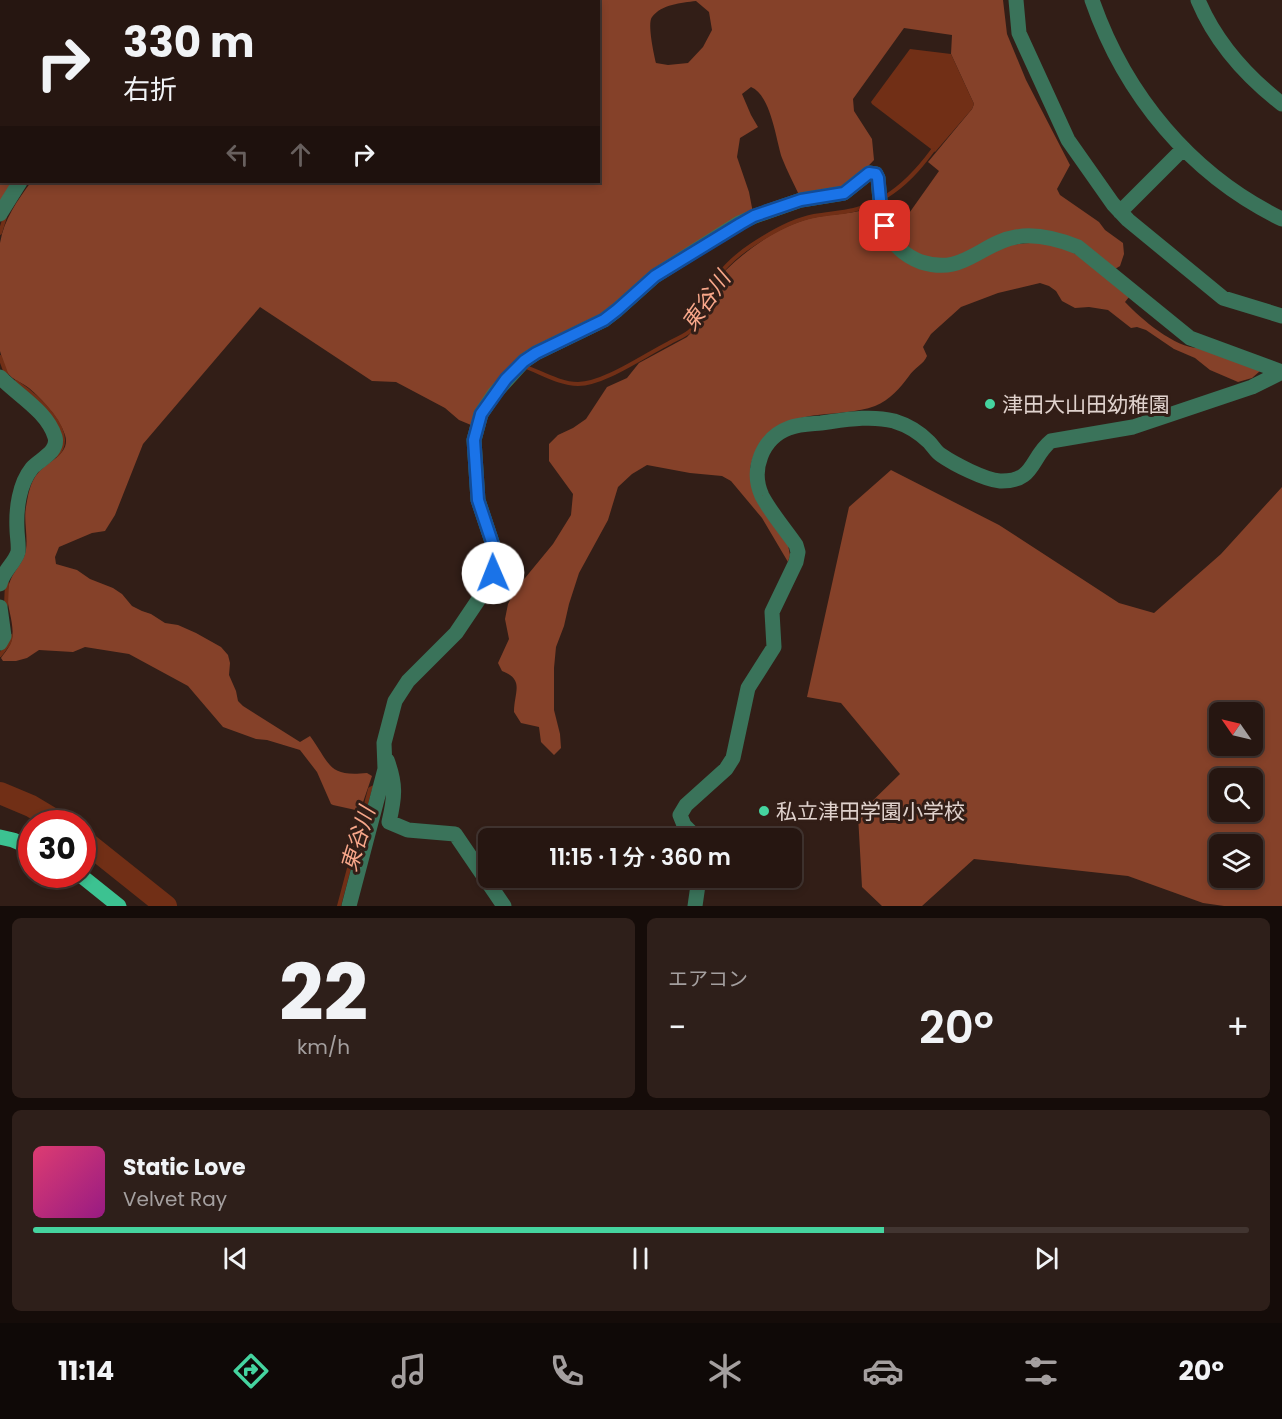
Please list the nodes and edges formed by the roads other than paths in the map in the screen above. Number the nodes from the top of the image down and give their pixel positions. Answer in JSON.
{"nodes":[{"id":1,"x":1016,"y":0,"type":"edge"},
{"id":2,"x":1092,"y":0,"type":"edge"},
{"id":3,"x":1198,"y":0,"type":"edge"},
{"id":4,"x":1282,"y":104,"type":"edge"},
{"id":5,"x":1184,"y":149,"type":"junction"},
{"id":6,"x":19,"y":183,"type":"edge"},
{"id":7,"x":1120,"y":212,"type":"junction"},
{"id":8,"x":0,"y":214,"type":"edge"},
{"id":9,"x":1282,"y":219,"type":"edge"},
{"id":10,"x":1282,"y":316,"type":"edge"},
{"id":11,"x":1282,"y":372,"type":"edge"},
{"id":12,"x":0,"y":377,"type":"edge"},
{"id":13,"x":0,"y":584,"type":"edge"},
{"id":14,"x":0,"y":607,"type":"edge"},
{"id":15,"x":0,"y":644,"type":"edge"},
{"id":16,"x":386,"y":758,"type":"junction"},
{"id":17,"x":687,"y":828,"type":"edge"},
{"id":18,"x":0,"y":837,"type":"edge"},
{"id":19,"x":18,"y":842,"type":"edge"},
{"id":20,"x":96,"y":888,"type":"edge"},
{"id":21,"x":698,"y":888,"type":"edge"},
{"id":22,"x":119,"y":906,"type":"edge"},
{"id":23,"x":348,"y":906,"type":"edge"},
{"id":24,"x":504,"y":906,"type":"edge"},
{"id":25,"x":695,"y":906,"type":"edge"}],
"edges":[{"from":1,"to":7,"type":"street"},
{"from":2,"to":5,"type":"street"},
{"from":3,"to":4,"type":"street"},
{"from":5,"to":7,"type":"street"},
{"from":5,"to":9,"type":"street"},
{"from":6,"to":8,"type":"street"},
{"from":7,"to":10,"type":"street"},
{"from":11,"to":16,"type":"street"},
{"from":11,"to":17,"type":"street"},
{"from":12,"to":13,"type":"street"},
{"from":14,"to":15,"type":"street"},
{"from":16,"to":23,"type":"street"},
{"from":16,"to":24,"type":"street"},
{"from":18,"to":19,"type":"main road"},
{"from":20,"to":22,"type":"main road"},
{"from":21,"to":25,"type":"street"}]}
